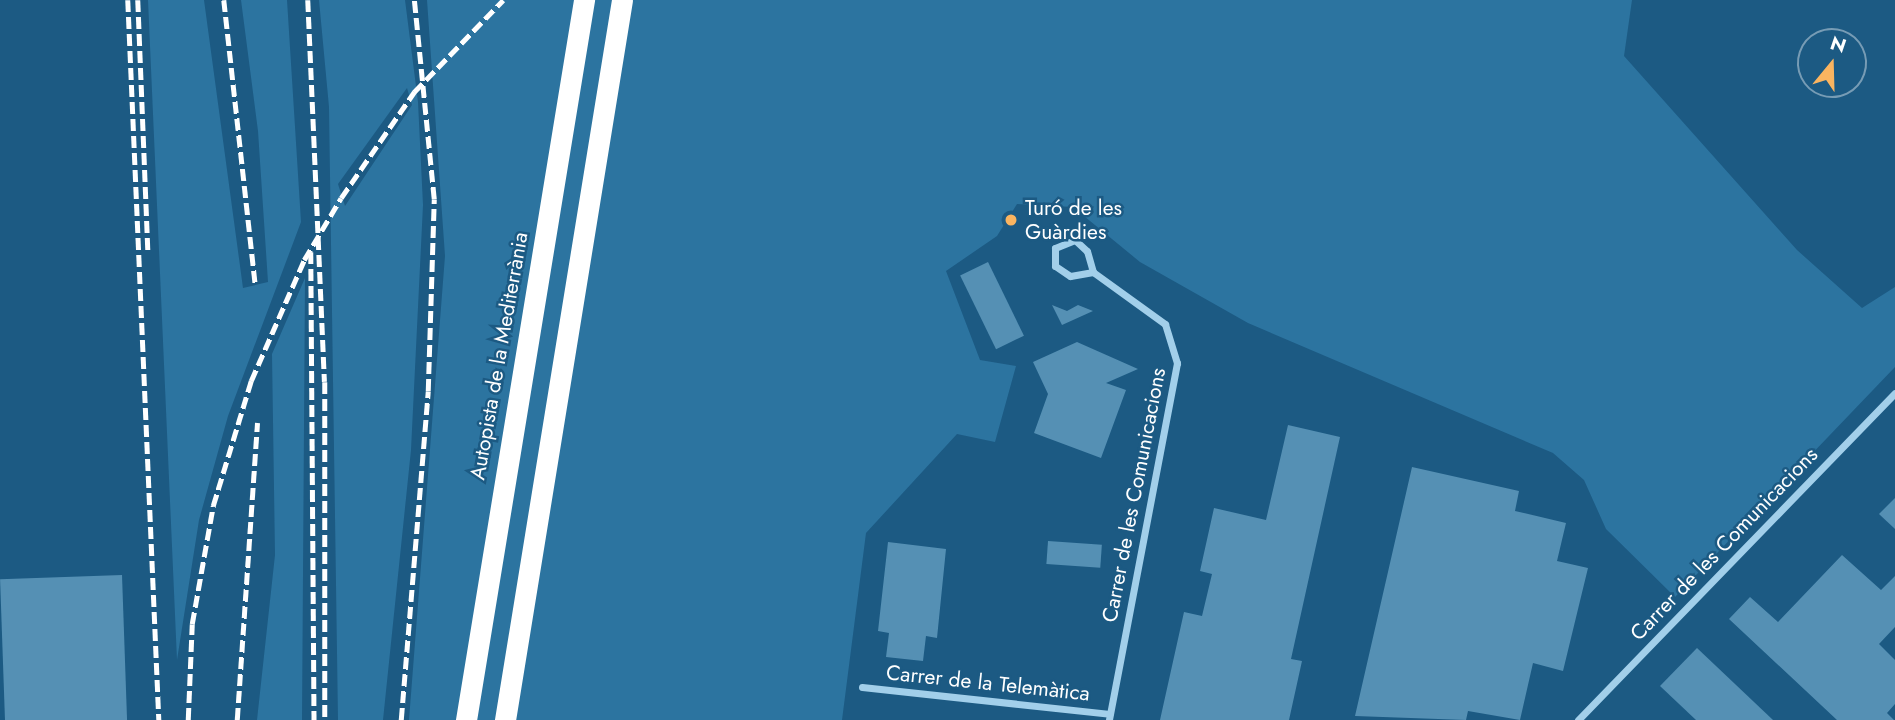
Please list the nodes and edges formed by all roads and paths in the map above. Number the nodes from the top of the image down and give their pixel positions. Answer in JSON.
{"nodes":[{"id":1,"x":584,"y":0,"type":"edge"},
{"id":2,"x":622,"y":0,"type":"edge"},
{"id":3,"x":1093,"y":272,"type":"junction"},
{"id":4,"x":1895,"y":393,"type":"edge"},
{"id":5,"x":862,"y":687,"type":"dead end"},
{"id":6,"x":1110,"y":717,"type":"edge"},
{"id":7,"x":466,"y":720,"type":"edge"},
{"id":8,"x":505,"y":720,"type":"edge"},
{"id":9,"x":1578,"y":720,"type":"edge"}],
"edges":[{"from":1,"to":7,"type":"highway","name":"Autopista de la Mediterrània"},
{"from":2,"to":8,"type":"highway"},
{"from":3,"to":3,"type":"street"},
{"from":3,"to":6,"type":"street","name":"Carrer de les Comunicacions"},
{"from":4,"to":9,"type":"street","name":"Carrer de les Comunicacions"},
{"from":5,"to":6,"type":"street","name":"Carrer de la Telemàtica"}]}
